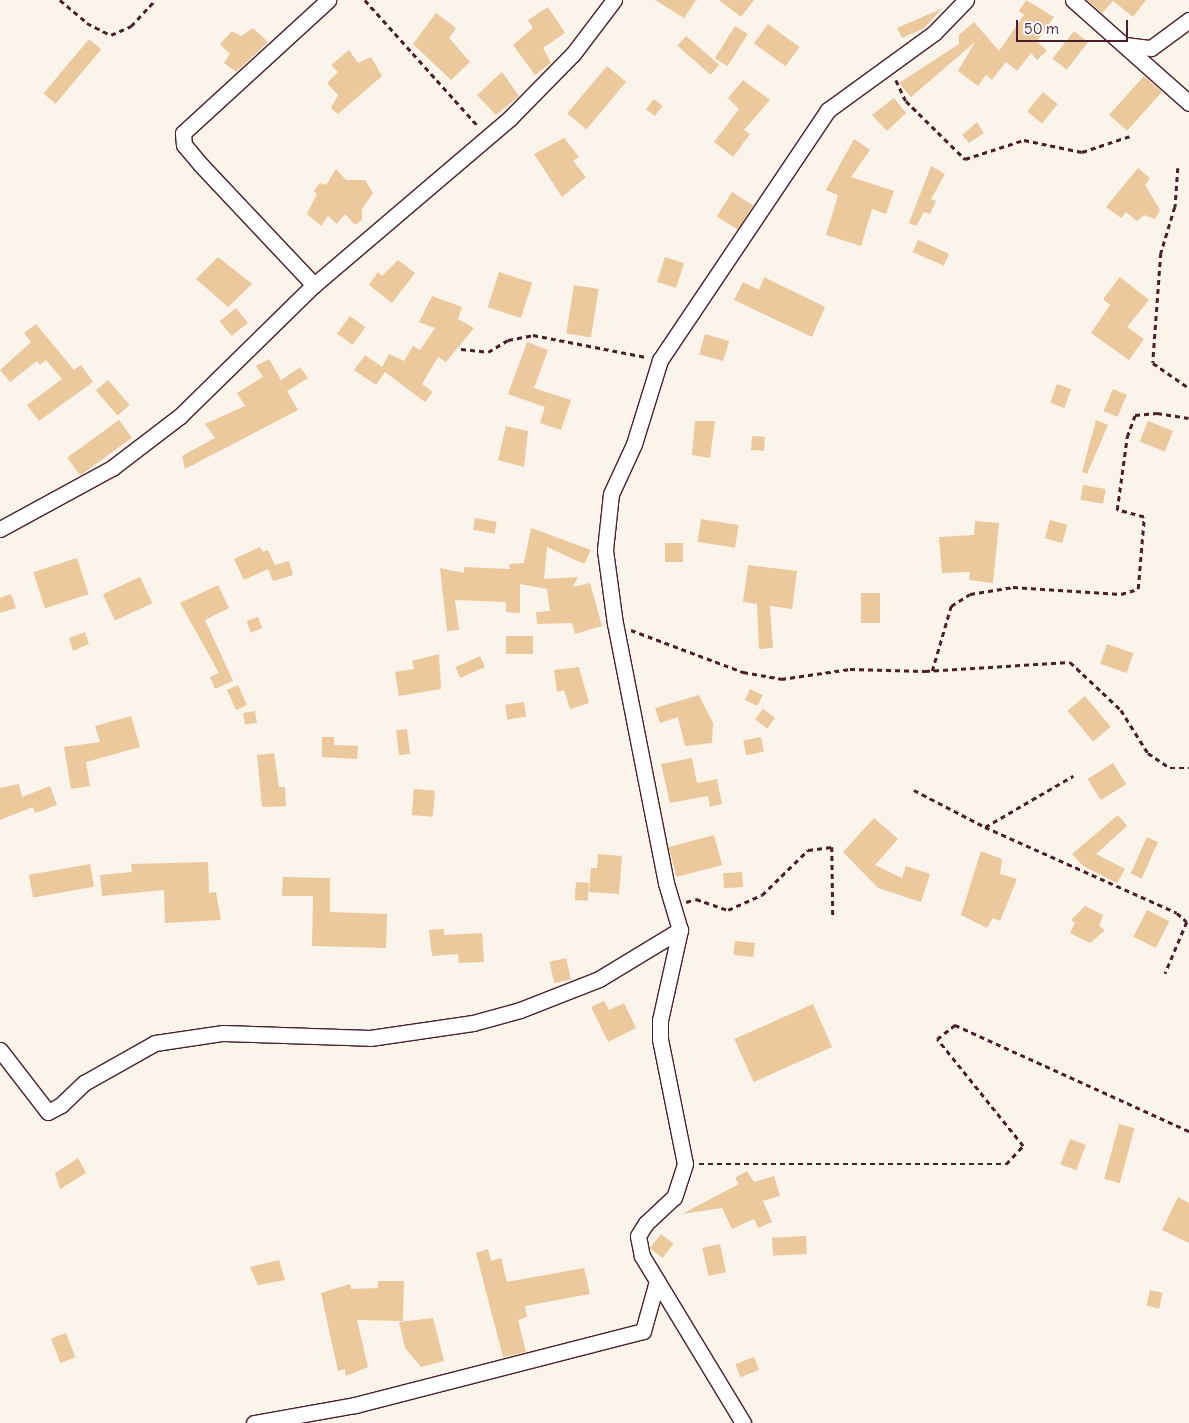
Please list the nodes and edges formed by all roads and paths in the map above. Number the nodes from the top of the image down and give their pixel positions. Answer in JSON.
{"nodes":[{"id":1,"x":60,"y":0,"type":"edge"},
{"id":2,"x":155,"y":0,"type":"edge"},
{"id":3,"x":328,"y":0,"type":"edge"},
{"id":4,"x":365,"y":0,"type":"edge"},
{"id":5,"x":614,"y":0,"type":"edge"},
{"id":6,"x":966,"y":0,"type":"edge"},
{"id":7,"x":1073,"y":0,"type":"edge"},
{"id":8,"x":1189,"y":20,"type":"edge"},
{"id":9,"x":1125,"y":45,"type":"junction"},
{"id":10,"x":895,"y":63,"type":"junction"},
{"id":11,"x":1189,"y":103,"type":"edge"},
{"id":12,"x":1130,"y":136,"type":"dead end"},
{"id":13,"x":487,"y":137,"type":"junction"},
{"id":14,"x":1178,"y":168,"type":"dead end"},
{"id":15,"x":314,"y":284,"type":"junction"},
{"id":16,"x":461,"y":349,"type":"dead end"},
{"id":17,"x":660,"y":360,"type":"junction"},
{"id":18,"x":1189,"y":388,"type":"edge"},
{"id":19,"x":1189,"y":418,"type":"edge"},
{"id":20,"x":0,"y":529,"type":"edge"},
{"id":21,"x":615,"y":624,"type":"junction"},
{"id":22,"x":932,"y":671,"type":"junction"},
{"id":23,"x":1189,"y":768,"type":"edge"},
{"id":24,"x":1073,"y":776,"type":"dead end"},
{"id":25,"x":914,"y":790,"type":"dead end"},
{"id":26,"x":984,"y":827,"type":"junction"},
{"id":27,"x":673,"y":906,"type":"junction"},
{"id":28,"x":833,"y":915,"type":"dead end"},
{"id":29,"x":680,"y":930,"type":"junction"},
{"id":30,"x":1165,"y":974,"type":"dead end"},
{"id":31,"x":0,"y":1050,"type":"edge"},
{"id":32,"x":1189,"y":1131,"type":"edge"},
{"id":33,"x":685,"y":1164,"type":"junction"},
{"id":34,"x":657,"y":1281,"type":"junction"},
{"id":35,"x":254,"y":1423,"type":"edge"},
{"id":36,"x":743,"y":1423,"type":"edge"}],
"edges":[{"from":1,"to":2,"type":"path"},
{"from":3,"to":15,"type":"street"},
{"from":4,"to":13,"type":"path"},
{"from":5,"to":13,"type":"street"},
{"from":6,"to":10,"type":"street"},
{"from":7,"to":9,"type":"street"},
{"from":8,"to":9,"type":"street"},
{"from":9,"to":11,"type":"street"},
{"from":10,"to":12,"type":"path"},
{"from":10,"to":17,"type":"street"},
{"from":13,"to":15,"type":"street"},
{"from":14,"to":18,"type":"path"},
{"from":15,"to":20,"type":"street"},
{"from":16,"to":17,"type":"path"},
{"from":17,"to":21,"type":"street"},
{"from":19,"to":22,"type":"path"},
{"from":21,"to":22,"type":"path"},
{"from":21,"to":27,"type":"street"},
{"from":22,"to":23,"type":"path"},
{"from":24,"to":26,"type":"path"},
{"from":25,"to":26,"type":"path"},
{"from":26,"to":30,"type":"path"},
{"from":27,"to":28,"type":"path"},
{"from":27,"to":29,"type":"street"},
{"from":29,"to":31,"type":"street"},
{"from":29,"to":33,"type":"street"},
{"from":32,"to":33,"type":"path"},
{"from":33,"to":34,"type":"street"},
{"from":34,"to":35,"type":"street"},
{"from":34,"to":36,"type":"street"}]}
